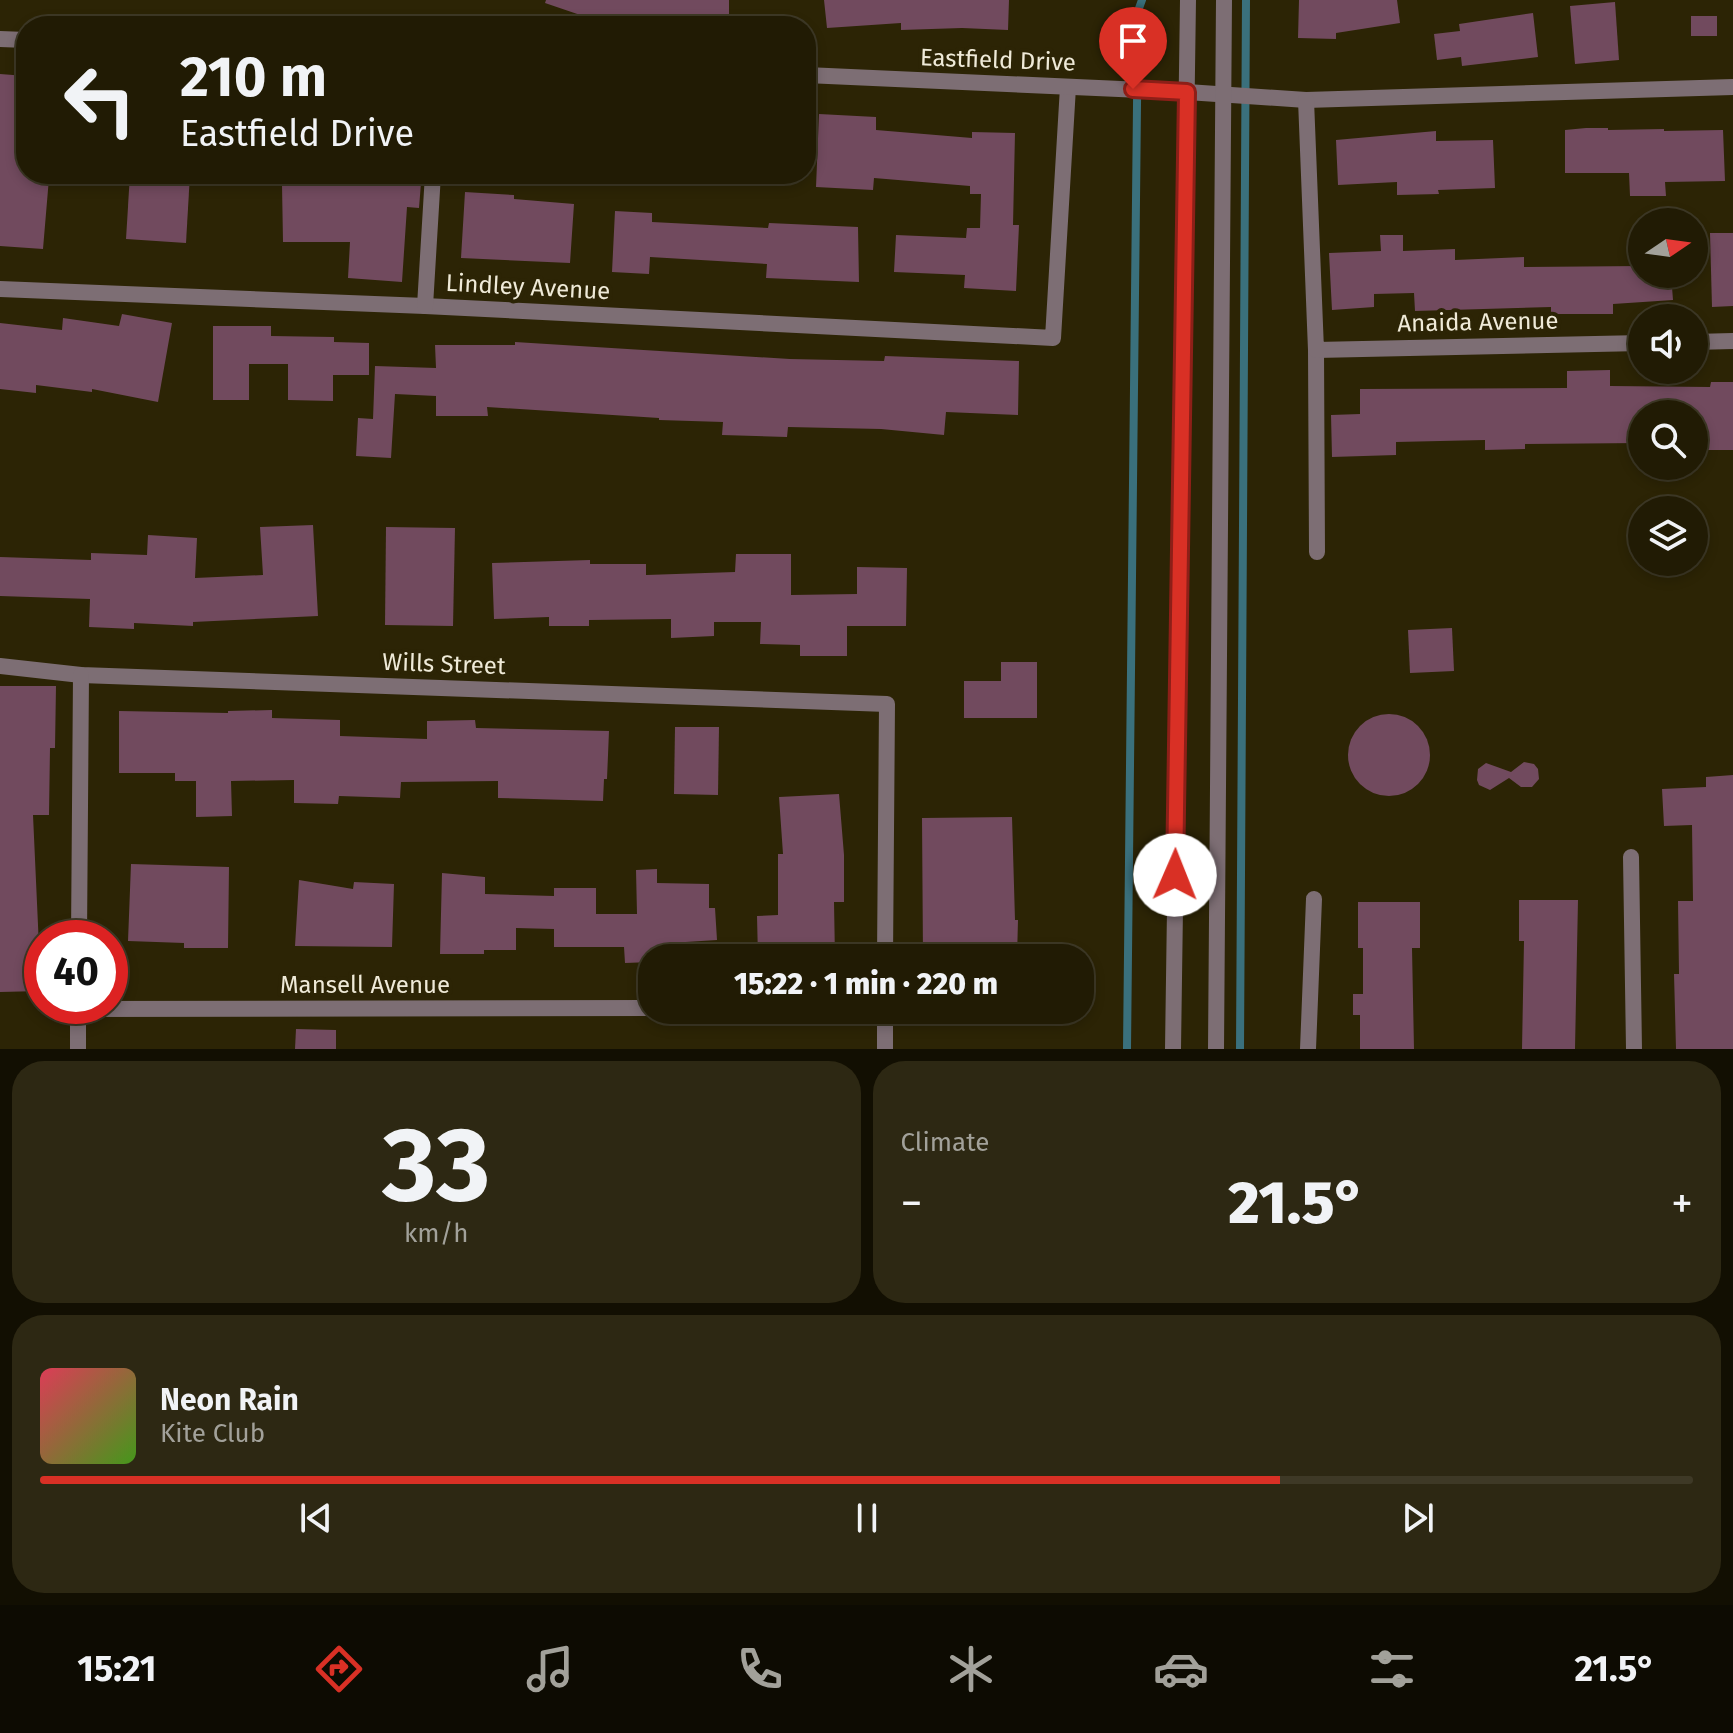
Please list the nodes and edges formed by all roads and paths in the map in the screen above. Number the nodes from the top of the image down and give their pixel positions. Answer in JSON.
{"nodes":[{"id":1,"x":1188,"y":0,"type":"edge"},
{"id":2,"x":1224,"y":0,"type":"edge"},
{"id":3,"x":816,"y":75,"type":"edge"},
{"id":4,"x":1068,"y":87,"type":"junction"},
{"id":5,"x":1733,"y":87,"type":"edge"},
{"id":6,"x":1187,"y":92,"type":"junction"},
{"id":7,"x":1230,"y":96,"type":"junction"},
{"id":8,"x":1306,"y":100,"type":"junction"},
{"id":9,"x":432,"y":184,"type":"edge"},
{"id":10,"x":0,"y":289,"type":"edge"},
{"id":11,"x":425,"y":306,"type":"junction"},
{"id":12,"x":1733,"y":341,"type":"edge"},
{"id":13,"x":1708,"y":342,"type":"edge"},
{"id":14,"x":1628,"y":343,"type":"edge"},
{"id":15,"x":1316,"y":350,"type":"junction"},
{"id":16,"x":1317,"y":552,"type":"dead end"},
{"id":17,"x":0,"y":666,"type":"edge"},
{"id":18,"x":81,"y":675,"type":"junction"},
{"id":19,"x":1631,"y":857,"type":"dead end"},
{"id":20,"x":1314,"y":899,"type":"dead end"},
{"id":21,"x":79,"y":920,"type":"edge"},
{"id":22,"x":885,"y":944,"type":"edge"},
{"id":23,"x":128,"y":1008,"type":"edge"},
{"id":24,"x":638,"y":1008,"type":"edge"},
{"id":25,"x":78,"y":1024,"type":"edge"},
{"id":26,"x":885,"y":1024,"type":"edge"},
{"id":27,"x":78,"y":1049,"type":"edge"},
{"id":28,"x":885,"y":1049,"type":"edge"},
{"id":29,"x":1173,"y":1049,"type":"edge"},
{"id":30,"x":1216,"y":1049,"type":"edge"},
{"id":31,"x":1308,"y":1049,"type":"edge"},
{"id":32,"x":1634,"y":1049,"type":"edge"}],
"edges":[{"from":1,"to":6,"type":"street"},
{"from":2,"to":7,"type":"street"},
{"from":3,"to":4,"type":"street","name":"Eastfield Drive"},
{"from":4,"to":6,"type":"street","name":"Eastfield Drive"},
{"from":4,"to":11,"type":"street","name":"Lindley Avenue"},
{"from":5,"to":8,"type":"street","name":"Eastfield Drive"},
{"from":6,"to":7,"type":"street","name":"Eastfield Drive"},
{"from":6,"to":29,"type":"street"},
{"from":7,"to":8,"type":"street","name":"Eastfield Drive"},
{"from":7,"to":30,"type":"street"},
{"from":8,"to":15,"type":"street"},
{"from":9,"to":11,"type":"street"},
{"from":10,"to":11,"type":"street","name":"Lindley Avenue"},
{"from":12,"to":13,"type":"street"},
{"from":14,"to":15,"type":"street","name":"Anaida Avenue"},
{"from":15,"to":16,"type":"street"},
{"from":17,"to":18,"type":"street","name":"Wills Street"},
{"from":18,"to":21,"type":"street"},
{"from":18,"to":22,"type":"street","name":"Wills Street"},
{"from":19,"to":32,"type":"street"},
{"from":20,"to":31,"type":"street"},
{"from":23,"to":24,"type":"street","name":"Mansell Avenue"},
{"from":25,"to":27,"type":"street"},
{"from":26,"to":28,"type":"street"}]}
